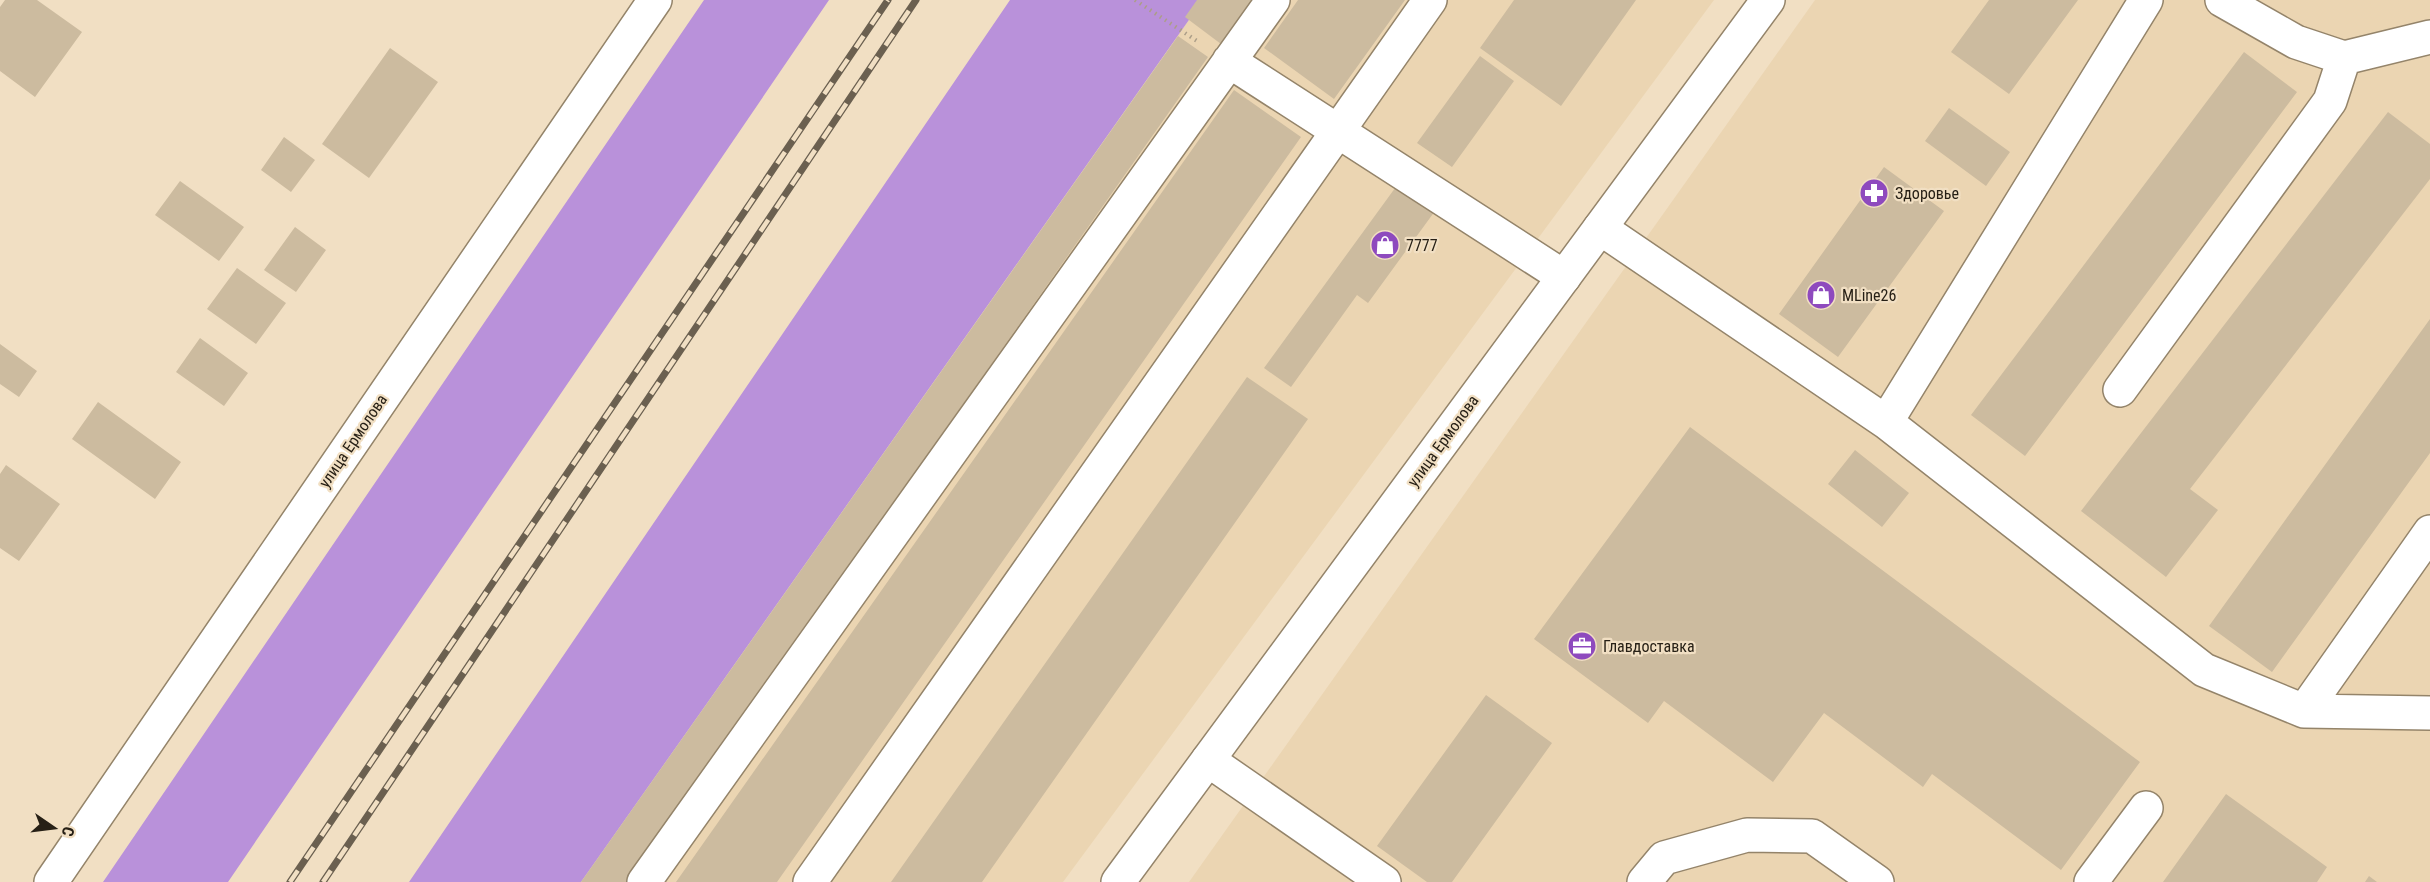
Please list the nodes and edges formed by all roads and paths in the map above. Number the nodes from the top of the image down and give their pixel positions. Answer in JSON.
{"nodes":[{"id":1,"x":655,"y":0,"type":"edge"},
{"id":2,"x":1135,"y":0,"type":"edge"},
{"id":3,"x":1272,"y":0,"type":"edge"},
{"id":4,"x":1430,"y":0,"type":"edge"},
{"id":5,"x":1768,"y":0,"type":"edge"},
{"id":6,"x":2146,"y":0,"type":"edge"},
{"id":7,"x":2222,"y":0,"type":"edge"},
{"id":8,"x":2430,"y":38,"type":"edge"},
{"id":9,"x":2344,"y":58,"type":"junction"},
{"id":10,"x":1229,"y":62,"type":"junction"},
{"id":11,"x":1336,"y":131,"type":"junction"},
{"id":12,"x":1600,"y":228,"type":"junction"},
{"id":13,"x":1564,"y":277,"type":"junction"},
{"id":14,"x":2120,"y":390,"type":"dead end"},
{"id":15,"x":1886,"y":422,"type":"junction"},
{"id":16,"x":2430,"y":532,"type":"edge"},
{"id":17,"x":2304,"y":711,"type":"junction"},
{"id":18,"x":2430,"y":713,"type":"edge"},
{"id":19,"x":1208,"y":760,"type":"junction"},
{"id":20,"x":2146,"y":808,"type":"dead end"},
{"id":21,"x":51,"y":882,"type":"edge"},
{"id":22,"x":644,"y":882,"type":"edge"},
{"id":23,"x":810,"y":882,"type":"edge"},
{"id":24,"x":1118,"y":882,"type":"edge"},
{"id":25,"x":1384,"y":882,"type":"edge"},
{"id":26,"x":1644,"y":882,"type":"edge"},
{"id":27,"x":1877,"y":882,"type":"edge"},
{"id":28,"x":2091,"y":882,"type":"edge"}],
"edges":[{"from":1,"to":21,"type":"main road","name":"улица Ермолова"},
{"from":2,"to":10,"type":"path"},
{"from":3,"to":10,"type":"main road"},
{"from":4,"to":11,"type":"main road"},
{"from":5,"to":12,"type":"main road","name":"улица Ермолова"},
{"from":6,"to":15,"type":"main road"},
{"from":7,"to":9,"type":"main road"},
{"from":8,"to":9,"type":"main road"},
{"from":9,"to":14,"type":"main road"},
{"from":10,"to":11,"type":"main road"},
{"from":10,"to":22,"type":"main road"},
{"from":11,"to":13,"type":"main road"},
{"from":11,"to":23,"type":"main road"},
{"from":12,"to":13,"type":"main road","name":"улица Ермолова"},
{"from":12,"to":15,"type":"main road"},
{"from":13,"to":19,"type":"main road","name":"улица Ермолова"},
{"from":15,"to":17,"type":"main road"},
{"from":16,"to":17,"type":"main road"},
{"from":17,"to":18,"type":"main road"},
{"from":19,"to":24,"type":"main road","name":"улица Ермолова"},
{"from":19,"to":25,"type":"main road"},
{"from":20,"to":28,"type":"main road"},
{"from":26,"to":27,"type":"main road"}]}
